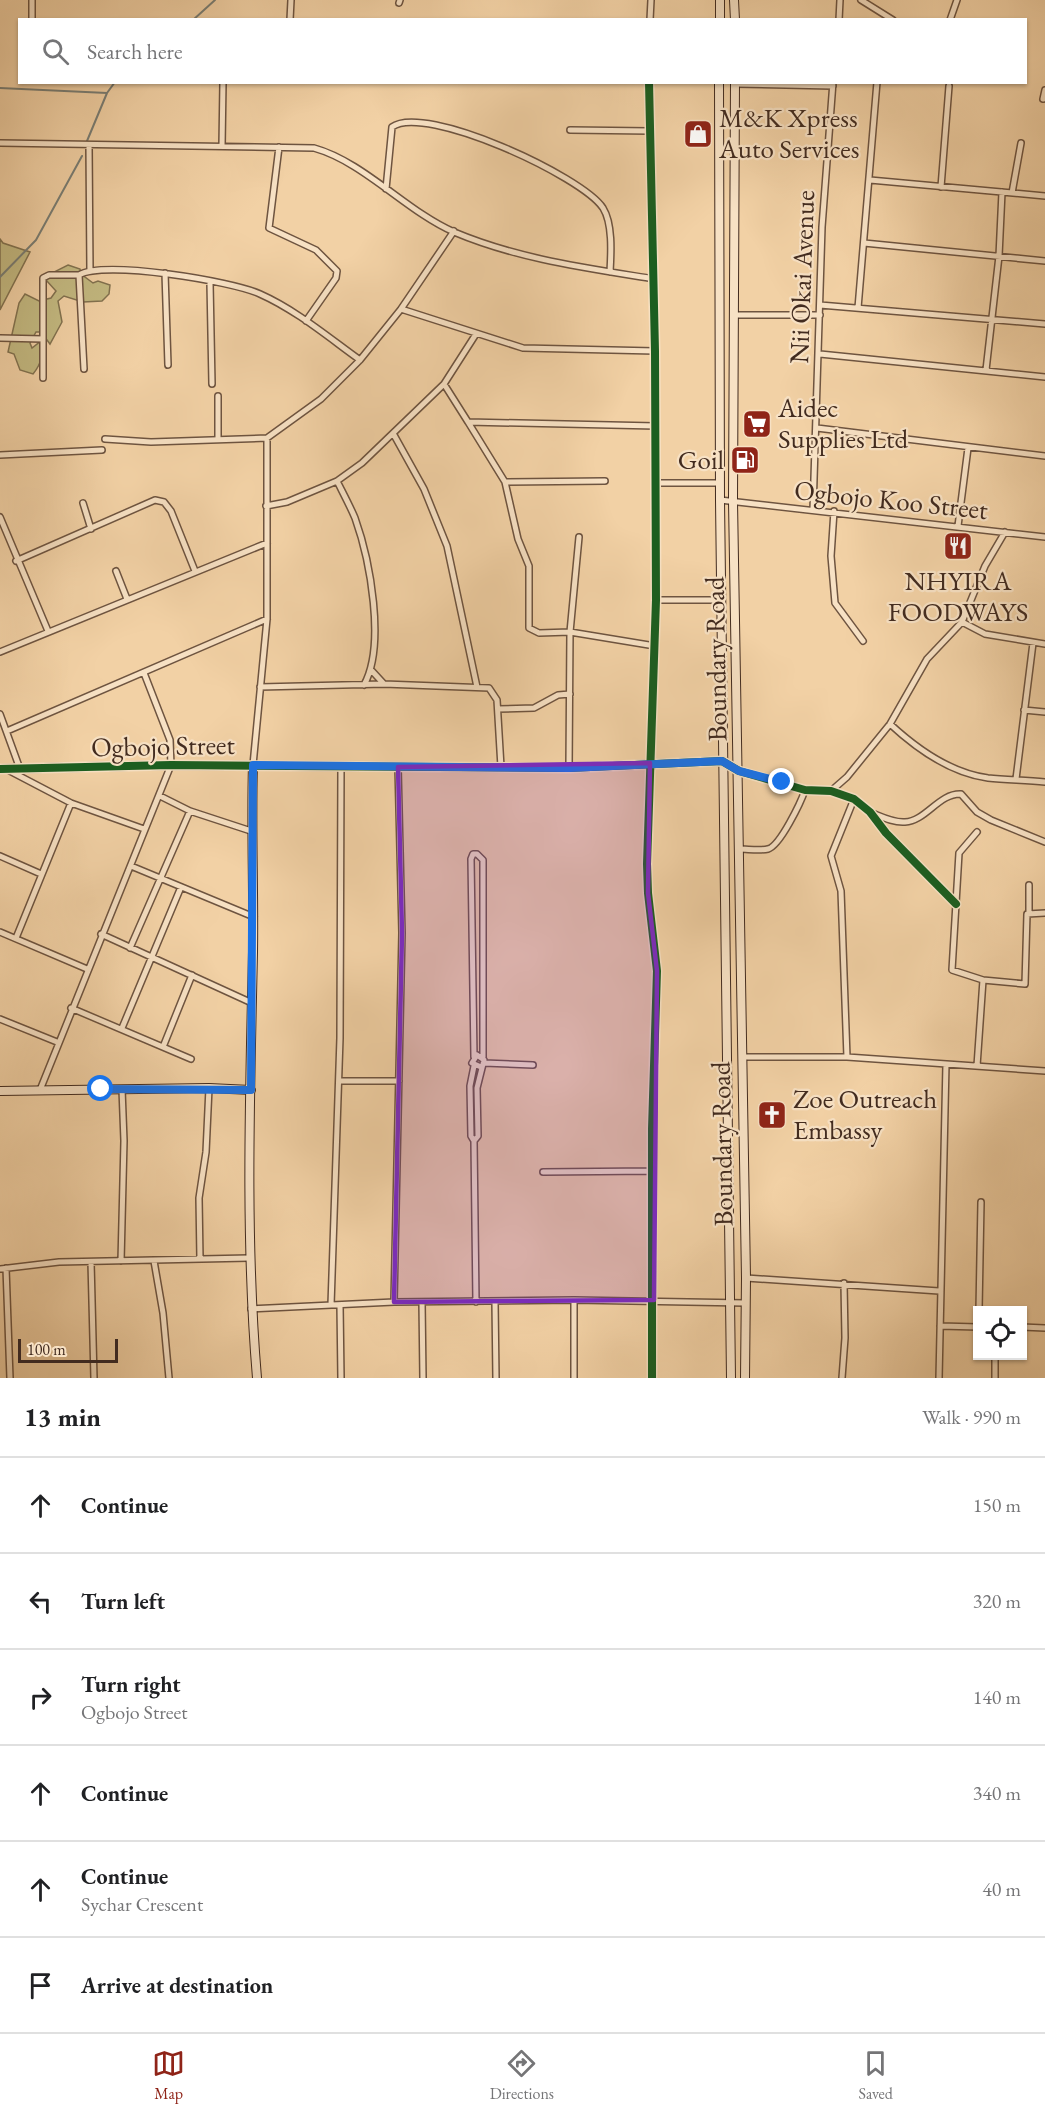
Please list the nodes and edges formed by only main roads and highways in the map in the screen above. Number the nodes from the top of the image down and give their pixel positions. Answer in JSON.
{"nodes":[{"id":1,"x":720,"y":0,"type":"edge"},
{"id":2,"x":734,"y":0,"type":"edge"},
{"id":3,"x":720,"y":18,"type":"edge"},
{"id":4,"x":735,"y":18,"type":"edge"},
{"id":5,"x":719,"y":84,"type":"edge"},
{"id":6,"x":735,"y":84,"type":"edge"},
{"id":7,"x":722,"y":761,"type":"junction"},
{"id":8,"x":253,"y":765,"type":"junction"},
{"id":9,"x":2,"y":769,"type":"edge"},
{"id":10,"x":739,"y":771,"type":"junction"},
{"id":11,"x":251,"y":1090,"type":"junction"},
{"id":12,"x":0,"y":1091,"type":"edge"},
{"id":13,"x":257,"y":1378,"type":"edge"},
{"id":14,"x":731,"y":1378,"type":"edge"},
{"id":15,"x":745,"y":1378,"type":"edge"}],
"edges":[{"from":1,"to":3,"type":"main road"},
{"from":2,"to":4,"type":"main road"},
{"from":5,"to":7,"type":"main road","name":"Boundary Road"},
{"from":6,"to":10,"type":"main road","name":"Boundary Road"},
{"from":7,"to":8,"type":"main road","name":"Ogbojo Street"},
{"from":7,"to":10,"type":"main road"},
{"from":7,"to":14,"type":"main road","name":"Boundary Road"},
{"from":8,"to":9,"type":"main road","name":"Ogbojo Street"},
{"from":8,"to":11,"type":"main road"},
{"from":10,"to":15,"type":"main road","name":"Boundary Road"},
{"from":11,"to":12,"type":"main road"},
{"from":11,"to":13,"type":"main road"}]}
